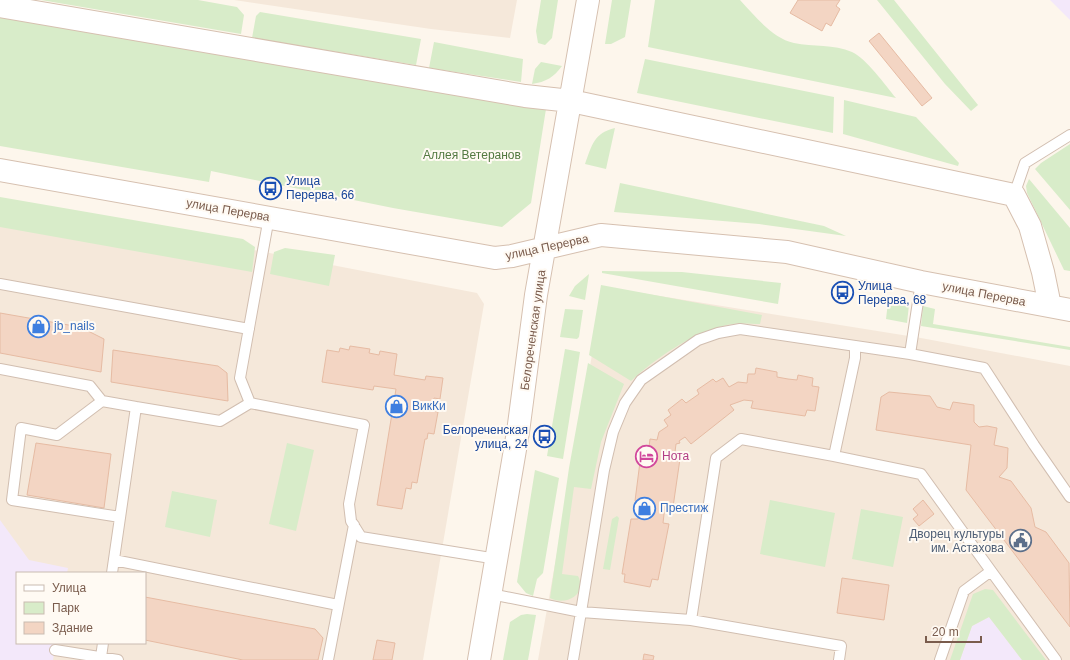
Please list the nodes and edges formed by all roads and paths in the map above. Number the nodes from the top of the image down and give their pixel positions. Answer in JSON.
{"nodes":[{"id":1,"x":588,"y":0,"type":"edge"},
{"id":2,"x":0,"y":6,"type":"edge"},
{"id":3,"x":32,"y":6,"type":"edge"},
{"id":4,"x":571,"y":101,"type":"junction"},
{"id":5,"x":1070,"y":135,"type":"edge"},
{"id":6,"x":0,"y":170,"type":"edge"},
{"id":7,"x":1014,"y":195,"type":"junction"},
{"id":8,"x":269,"y":217,"type":"junction"},
{"id":9,"x":545,"y":247,"type":"junction"},
{"id":10,"x":921,"y":282,"type":"junction"},
{"id":11,"x":0,"y":284,"type":"edge"},
{"id":12,"x":1060,"y":308,"type":"edge"},
{"id":13,"x":249,"y":329,"type":"junction"},
{"id":14,"x":855,"y":346,"type":"junction"},
{"id":15,"x":910,"y":354,"type":"junction"},
{"id":16,"x":0,"y":369,"type":"edge"},
{"id":17,"x":102,"y":401,"type":"junction"},
{"id":18,"x":250,"y":403,"type":"junction"},
{"id":19,"x":136,"y":407,"type":"junction"},
{"id":20,"x":834,"y":456,"type":"junction"},
{"id":21,"x":1070,"y":497,"type":"edge"},
{"id":22,"x":120,"y":517,"type":"junction"},
{"id":23,"x":354,"y":526,"type":"junction"},
{"id":24,"x":497,"y":559,"type":"junction"},
{"id":25,"x":114,"y":560,"type":"junction"},
{"id":26,"x":991,"y":571,"type":"junction"},
{"id":27,"x":112,"y":572,"type":"edge"},
{"id":28,"x":491,"y":594,"type":"junction"},
{"id":29,"x":338,"y":605,"type":"junction"},
{"id":30,"x":582,"y":612,"type":"junction"},
{"id":31,"x":692,"y":620,"type":"junction"},
{"id":32,"x":103,"y":644,"type":"edge"},
{"id":33,"x":54,"y":650,"type":"dead end"},
{"id":34,"x":101,"y":657,"type":"junction"},
{"id":35,"x":118,"y":660,"type":"edge"},
{"id":36,"x":328,"y":660,"type":"edge"},
{"id":37,"x":479,"y":660,"type":"edge"},
{"id":38,"x":573,"y":660,"type":"edge"},
{"id":39,"x":839,"y":660,"type":"edge"},
{"id":40,"x":940,"y":660,"type":"edge"},
{"id":41,"x":1056,"y":660,"type":"edge"}],
"edges":[{"from":1,"to":4,"type":"street","name":"Белореченская улица"},
{"from":2,"to":3,"type":"street"},
{"from":3,"to":4,"type":"street"},
{"from":4,"to":7,"type":"street"},
{"from":4,"to":9,"type":"street","name":"Белореченская улица"},
{"from":5,"to":7,"type":"lane"},
{"from":6,"to":8,"type":"street","name":"улица Перерва"},
{"from":7,"to":12,"type":"street"},
{"from":8,"to":9,"type":"street","name":"улица Перерва"},
{"from":8,"to":13,"type":"lane"},
{"from":9,"to":10,"type":"street","name":"улица Перерва"},
{"from":9,"to":24,"type":"street","name":"Белореченская улица"},
{"from":10,"to":12,"type":"street","name":"улица Перерва"},
{"from":10,"to":15,"type":"lane"},
{"from":11,"to":13,"type":"lane"},
{"from":13,"to":18,"type":"lane"},
{"from":14,"to":15,"type":"lane"},
{"from":14,"to":20,"type":"lane"},
{"from":14,"to":30,"type":"lane"},
{"from":15,"to":21,"type":"lane"},
{"from":16,"to":17,"type":"lane"},
{"from":17,"to":19,"type":"lane"},
{"from":17,"to":22,"type":"lane"},
{"from":18,"to":19,"type":"lane"},
{"from":18,"to":23,"type":"lane"},
{"from":19,"to":22,"type":"lane"},
{"from":20,"to":26,"type":"lane"},
{"from":20,"to":31,"type":"lane"},
{"from":22,"to":25,"type":"lane"},
{"from":23,"to":24,"type":"lane"},
{"from":23,"to":29,"type":"lane"},
{"from":24,"to":28,"type":"street","name":"Белореченская улица"},
{"from":25,"to":27,"type":"lane"},
{"from":25,"to":29,"type":"lane"},
{"from":26,"to":40,"type":"lane"},
{"from":26,"to":41,"type":"lane"},
{"from":28,"to":30,"type":"lane"},
{"from":28,"to":37,"type":"street","name":"Белореченская улица"},
{"from":29,"to":36,"type":"lane"},
{"from":30,"to":31,"type":"lane"},
{"from":30,"to":38,"type":"lane"},
{"from":31,"to":39,"type":"lane"},
{"from":32,"to":34,"type":"lane"},
{"from":33,"to":34,"type":"lane"},
{"from":34,"to":35,"type":"lane"}]}
